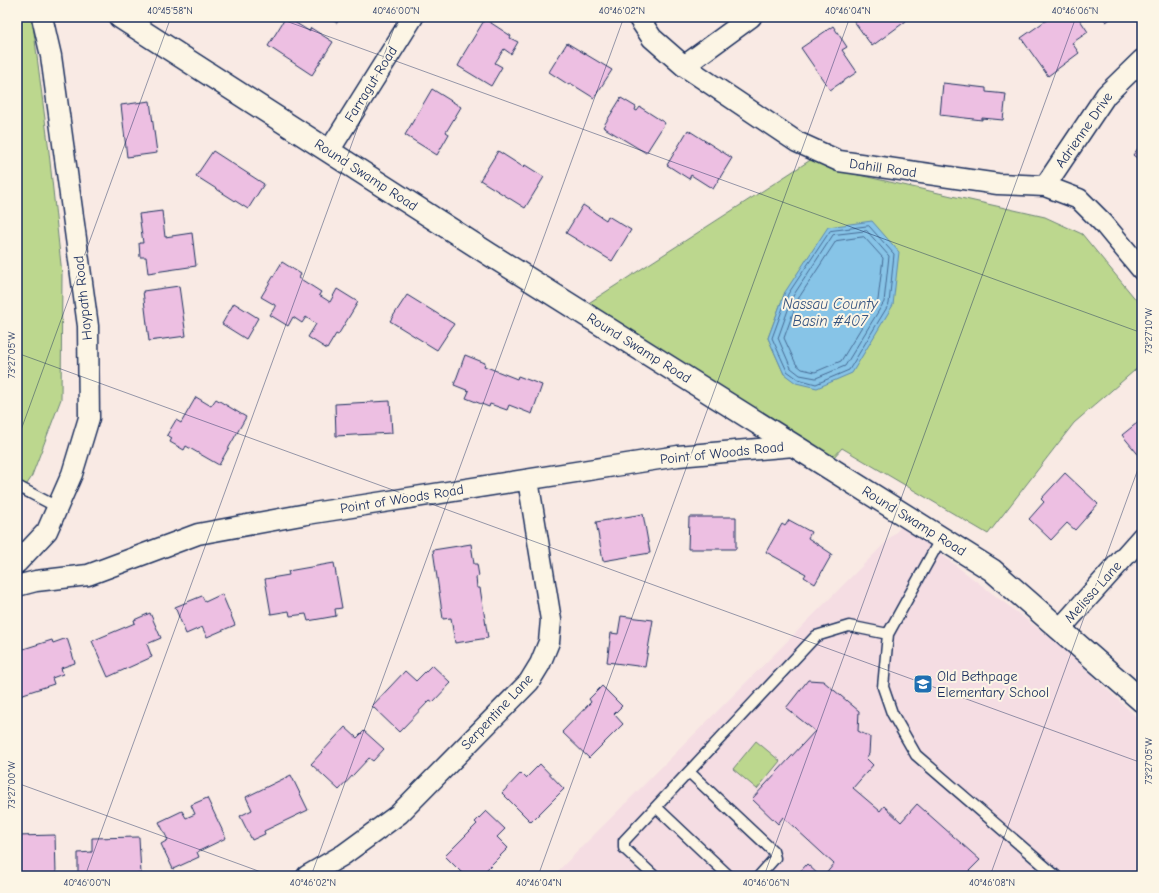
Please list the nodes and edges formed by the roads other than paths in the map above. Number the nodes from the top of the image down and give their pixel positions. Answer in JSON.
{"nodes":[{"id":1,"x":42,"y":17,"type":"edge"},
{"id":2,"x":120,"y":17,"type":"edge"},
{"id":3,"x":413,"y":17,"type":"edge"},
{"id":4,"x":638,"y":17,"type":"edge"},
{"id":5,"x":751,"y":17,"type":"edge"},
{"id":6,"x":1142,"y":60,"type":"edge"},
{"id":7,"x":684,"y":66,"type":"junction"},
{"id":8,"x":329,"y":151,"type":"junction"},
{"id":9,"x":1045,"y":186,"type":"junction"},
{"id":10,"x":1142,"y":270,"type":"edge"},
{"id":11,"x":794,"y":446,"type":"junction"},
{"id":12,"x":528,"y":480,"type":"junction"},
{"id":13,"x":17,"y":486,"type":"edge"},
{"id":14,"x":57,"y":507,"type":"junction"},
{"id":15,"x":1142,"y":537,"type":"edge"},
{"id":16,"x":941,"y":538,"type":"junction"},
{"id":17,"x":17,"y":563,"type":"edge"},
{"id":18,"x":17,"y":586,"type":"edge"},
{"id":19,"x":1060,"y":629,"type":"junction"},
{"id":20,"x":888,"y":634,"type":"junction"},
{"id":21,"x":1142,"y":701,"type":"edge"},
{"id":22,"x":689,"y":772,"type":"junction"},
{"id":23,"x":656,"y":807,"type":"junction"},
{"id":24,"x":307,"y":876,"type":"edge"},
{"id":25,"x":654,"y":876,"type":"edge"},
{"id":26,"x":729,"y":876,"type":"edge"},
{"id":27,"x":759,"y":876,"type":"edge"},
{"id":28,"x":1056,"y":876,"type":"edge"}],
"edges":[{"from":1,"to":14,"type":"street","name":"Haypath Road"},
{"from":2,"to":8,"type":"main road","name":"Round Swamp Road"},
{"from":3,"to":8,"type":"street","name":"Farragut Road"},
{"from":4,"to":7,"type":"street","name":"Dahill Road"},
{"from":5,"to":7,"type":"street"},
{"from":6,"to":9,"type":"street","name":"Adrienne Drive"},
{"from":7,"to":9,"type":"street","name":"Dahill Road"},
{"from":8,"to":11,"type":"main road","name":"Round Swamp Road"},
{"from":9,"to":10,"type":"street","name":"Dahill Road"},
{"from":11,"to":12,"type":"street","name":"Point of Woods Road"},
{"from":11,"to":16,"type":"main road","name":"Round Swamp Road"},
{"from":12,"to":18,"type":"street","name":"Point of Woods Road"},
{"from":12,"to":24,"type":"street","name":"Serpentine Lane"},
{"from":13,"to":14,"type":"lane"},
{"from":14,"to":17,"type":"street","name":"Haypath Road"},
{"from":15,"to":19,"type":"street","name":"Melissa Lane"},
{"from":16,"to":19,"type":"main road","name":"Round Swamp Road"},
{"from":16,"to":20,"type":"lane"},
{"from":19,"to":21,"type":"main road","name":"Round Swamp Road"},
{"from":20,"to":22,"type":"lane"},
{"from":20,"to":28,"type":"lane"},
{"from":22,"to":23,"type":"lane"},
{"from":22,"to":27,"type":"lane"},
{"from":23,"to":25,"type":"lane"},
{"from":23,"to":26,"type":"lane"}]}
